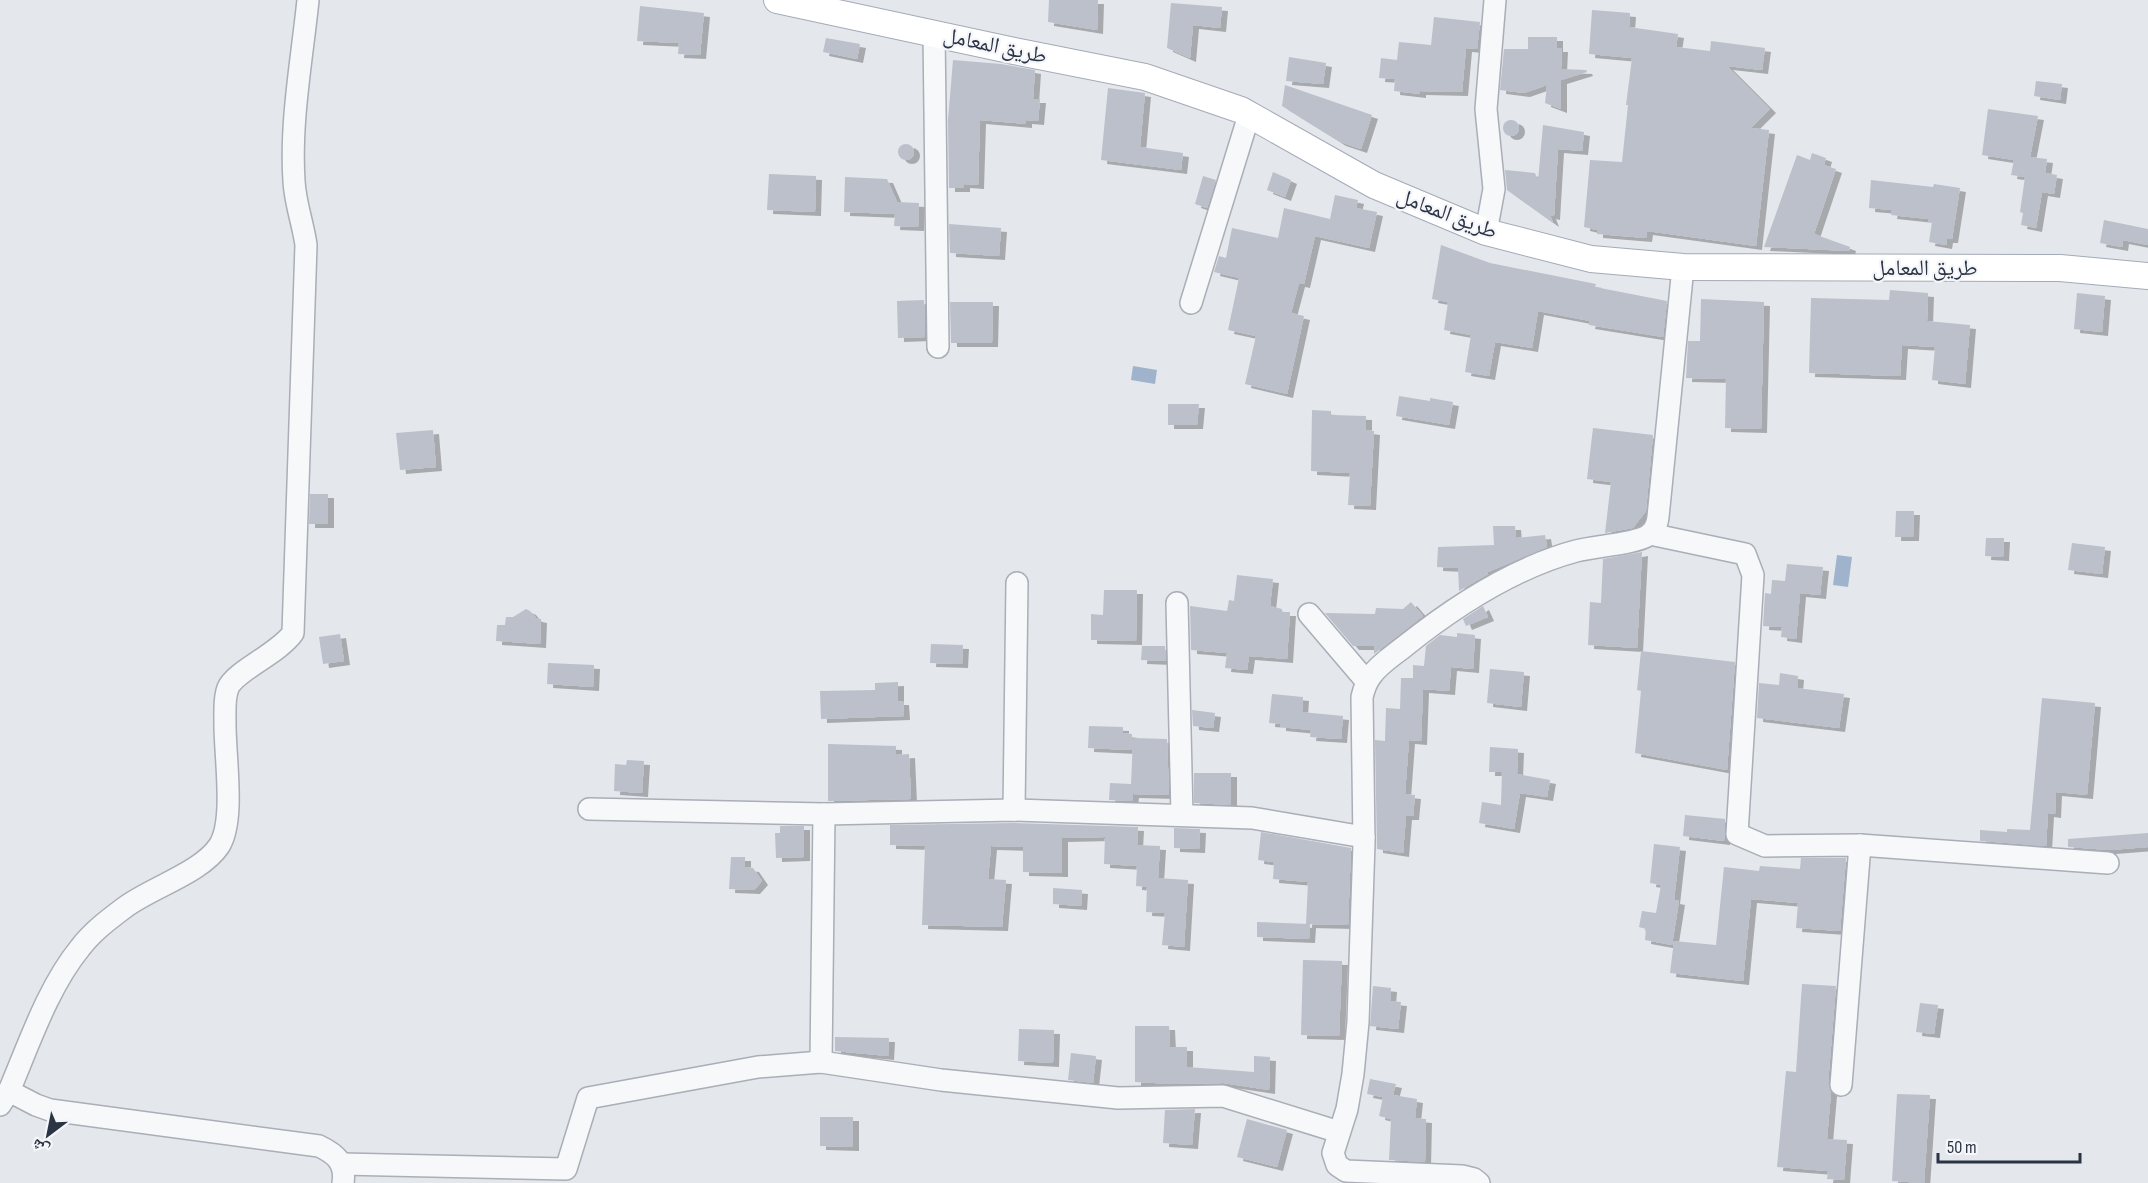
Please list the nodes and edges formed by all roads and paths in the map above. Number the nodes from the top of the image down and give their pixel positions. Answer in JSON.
{"nodes":[{"id":1,"x":308,"y":0,"type":"edge"},
{"id":2,"x":777,"y":0,"type":"edge"},
{"id":3,"x":1495,"y":0,"type":"edge"},
{"id":4,"x":934,"y":33,"type":"junction"},
{"id":5,"x":1249,"y":115,"type":"junction"},
{"id":6,"x":1486,"y":232,"type":"junction"},
{"id":7,"x":1683,"y":267,"type":"junction"},
{"id":8,"x":2148,"y":276,"type":"edge"},
{"id":9,"x":1191,"y":303,"type":"dead end"},
{"id":10,"x":938,"y":347,"type":"dead end"},
{"id":11,"x":1650,"y":534,"type":"junction"},
{"id":12,"x":1017,"y":583,"type":"dead end"},
{"id":13,"x":1177,"y":603,"type":"dead end"},
{"id":14,"x":1309,"y":615,"type":"dead end"},
{"id":15,"x":1367,"y":682,"type":"junction"},
{"id":16,"x":589,"y":808,"type":"dead end"},
{"id":17,"x":1014,"y":810,"type":"junction"},
{"id":18,"x":824,"y":814,"type":"junction"},
{"id":19,"x":1182,"y":816,"type":"junction"},
{"id":20,"x":1364,"y":837,"type":"junction"},
{"id":21,"x":1860,"y":844,"type":"junction"},
{"id":22,"x":2108,"y":863,"type":"dead end"},
{"id":23,"x":821,"y":1062,"type":"junction"},
{"id":24,"x":1840,"y":1085,"type":"dead end"},
{"id":25,"x":5,"y":1098,"type":"edge"},
{"id":26,"x":1339,"y":1132,"type":"junction"},
{"id":27,"x":342,"y":1174,"type":"edge"},
{"id":28,"x":1479,"y":1183,"type":"edge"}],
"edges":[{"from":1,"to":25,"type":"street"},
{"from":2,"to":4,"type":"main road","name":"طريق المعامل"},
{"from":3,"to":6,"type":"street"},
{"from":4,"to":5,"type":"main road","name":"طريق المعامل"},
{"from":4,"to":10,"type":"street"},
{"from":5,"to":6,"type":"main road","name":"طريق المعامل"},
{"from":5,"to":9,"type":"street"},
{"from":6,"to":7,"type":"main road","name":"طريق المعامل"},
{"from":7,"to":8,"type":"main road","name":"طريق المعامل"},
{"from":7,"to":11,"type":"street"},
{"from":11,"to":15,"type":"street"},
{"from":11,"to":21,"type":"street"},
{"from":12,"to":17,"type":"street"},
{"from":13,"to":19,"type":"street"},
{"from":14,"to":15,"type":"street"},
{"from":15,"to":20,"type":"street"},
{"from":16,"to":18,"type":"street"},
{"from":17,"to":18,"type":"street"},
{"from":17,"to":19,"type":"street"},
{"from":18,"to":23,"type":"street"},
{"from":19,"to":20,"type":"street"},
{"from":20,"to":26,"type":"street"},
{"from":21,"to":22,"type":"street"},
{"from":21,"to":24,"type":"street"},
{"from":23,"to":26,"type":"street"},
{"from":23,"to":27,"type":"street"},
{"from":25,"to":27,"type":"street"},
{"from":26,"to":28,"type":"street"}]}
